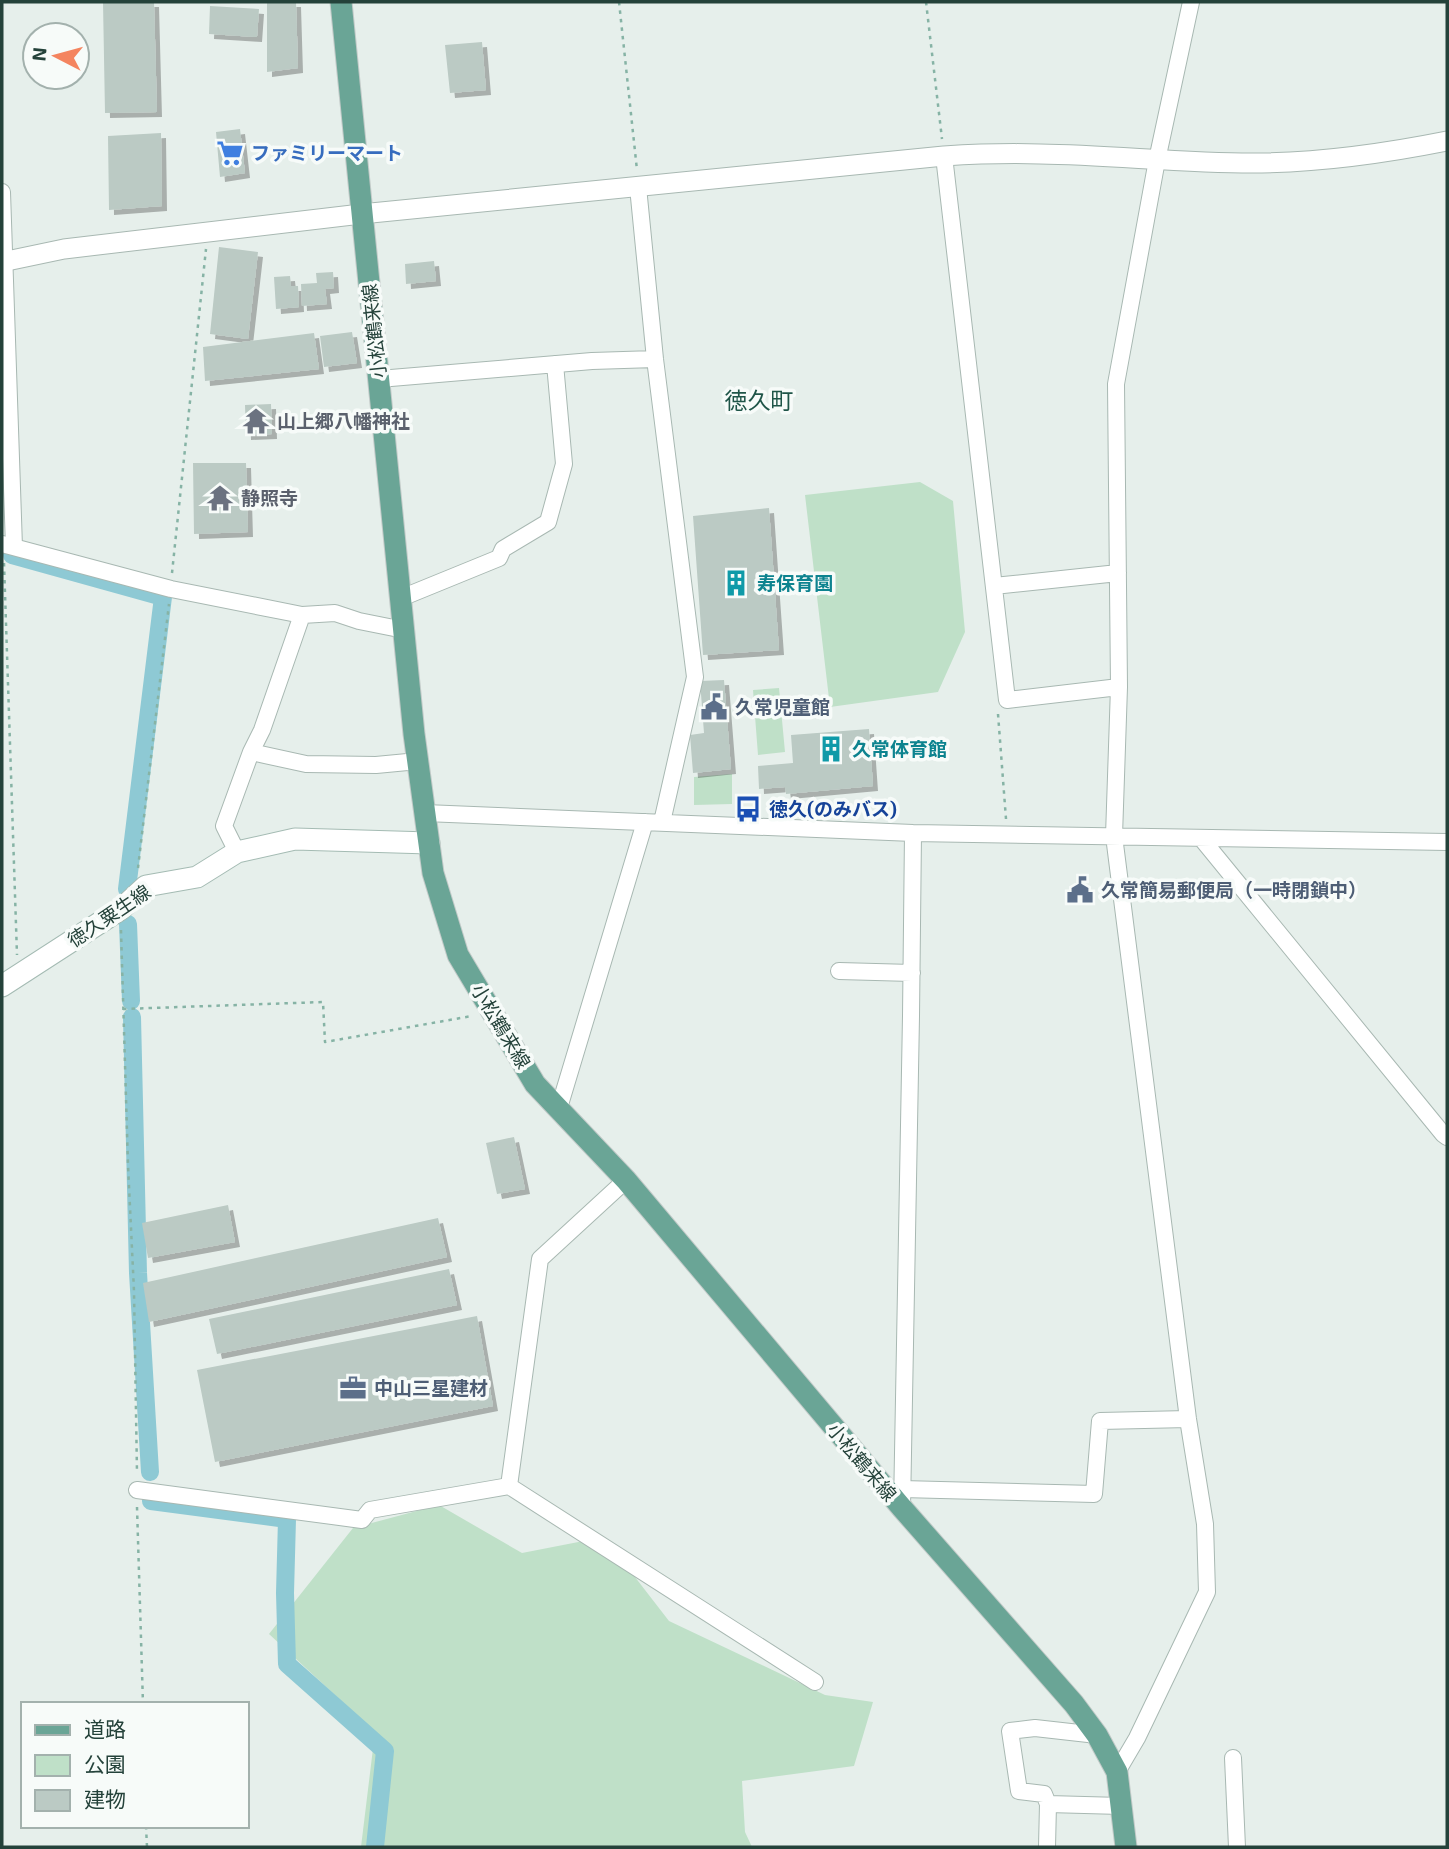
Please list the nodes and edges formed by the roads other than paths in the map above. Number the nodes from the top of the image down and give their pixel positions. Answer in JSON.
{"nodes":[{"id":1,"x":341,"y":2,"type":"edge"},
{"id":2,"x":1191,"y":2,"type":"edge"},
{"id":3,"x":1447,"y":141,"type":"edge"},
{"id":4,"x":944,"y":156,"type":"junction"},
{"id":5,"x":1157,"y":160,"type":"junction"},
{"id":6,"x":638,"y":187,"type":"junction"},
{"id":7,"x":2,"y":192,"type":"edge"},
{"id":8,"x":361,"y":214,"type":"junction"},
{"id":9,"x":4,"y":262,"type":"edge"},
{"id":10,"x":655,"y":359,"type":"junction"},
{"id":11,"x":555,"y":364,"type":"junction"},
{"id":12,"x":379,"y":379,"type":"junction"},
{"id":13,"x":7,"y":546,"type":"edge"},
{"id":14,"x":1118,"y":573,"type":"junction"},
{"id":15,"x":994,"y":586,"type":"junction"},
{"id":16,"x":401,"y":598,"type":"junction"},
{"id":17,"x":302,"y":615,"type":"junction"},
{"id":18,"x":404,"y":630,"type":"junction"},
{"id":19,"x":1119,"y":687,"type":"junction"},
{"id":20,"x":251,"y":752,"type":"junction"},
{"id":21,"x":418,"y":761,"type":"junction"},
{"id":22,"x":425,"y":813,"type":"junction"},
{"id":23,"x":645,"y":822,"type":"junction"},
{"id":24,"x":662,"y":822,"type":"junction"},
{"id":25,"x":913,"y":833,"type":"junction"},
{"id":26,"x":1114,"y":836,"type":"junction"},
{"id":27,"x":1201,"y":838,"type":"junction"},
{"id":28,"x":1447,"y":842,"type":"edge"},
{"id":29,"x":429,"y":843,"type":"junction"},
{"id":30,"x":237,"y":852,"type":"junction"},
{"id":31,"x":839,"y":971,"type":"dead end"},
{"id":32,"x":912,"y":973,"type":"junction"},
{"id":33,"x":10,"y":981,"type":"edge"},
{"id":34,"x":559,"y":1108,"type":"junction"},
{"id":35,"x":1447,"y":1137,"type":"edge"},
{"id":36,"x":625,"y":1180,"type":"junction"},
{"id":37,"x":1188,"y":1419,"type":"junction"},
{"id":38,"x":509,"y":1486,"type":"junction"},
{"id":39,"x":137,"y":1490,"type":"road end"},
{"id":40,"x":902,"y":1499,"type":"junction"},
{"id":41,"x":815,"y":1682,"type":"dead end"},
{"id":42,"x":1097,"y":1735,"type":"junction"},
{"id":43,"x":1233,"y":1758,"type":"dead end"},
{"id":44,"x":1117,"y":1772,"type":"junction"},
{"id":45,"x":1048,"y":1804,"type":"junction"},
{"id":46,"x":1121,"y":1806,"type":"junction"},
{"id":47,"x":1047,"y":1847,"type":"edge"},
{"id":48,"x":1126,"y":1847,"type":"edge"},
{"id":49,"x":1237,"y":1847,"type":"edge"}],
"edges":[{"from":1,"to":8,"type":"main road","name":"小松鶴来線"},
{"from":2,"to":5,"type":"street"},
{"from":3,"to":5,"type":"street"},
{"from":4,"to":5,"type":"street"},
{"from":4,"to":6,"type":"street"},
{"from":4,"to":15,"type":"street"},
{"from":5,"to":14,"type":"street"},
{"from":6,"to":8,"type":"street"},
{"from":6,"to":10,"type":"street"},
{"from":7,"to":9,"type":"street"},
{"from":8,"to":9,"type":"street"},
{"from":8,"to":12,"type":"main road","name":"小松鶴来線"},
{"from":9,"to":13,"type":"street"},
{"from":10,"to":11,"type":"street"},
{"from":10,"to":24,"type":"street"},
{"from":11,"to":12,"type":"street"},
{"from":11,"to":16,"type":"street"},
{"from":12,"to":16,"type":"main road","name":"小松鶴来線"},
{"from":13,"to":17,"type":"street"},
{"from":14,"to":15,"type":"street"},
{"from":14,"to":19,"type":"street"},
{"from":15,"to":19,"type":"street"},
{"from":16,"to":18,"type":"main road","name":"小松鶴来線"},
{"from":17,"to":18,"type":"street"},
{"from":17,"to":20,"type":"street"},
{"from":18,"to":21,"type":"main road","name":"小松鶴来線"},
{"from":19,"to":26,"type":"street"},
{"from":20,"to":21,"type":"street"},
{"from":20,"to":30,"type":"street"},
{"from":21,"to":22,"type":"main road","name":"小松鶴来線"},
{"from":22,"to":23,"type":"street"},
{"from":22,"to":29,"type":"main road","name":"小松鶴来線"},
{"from":23,"to":24,"type":"street"},
{"from":23,"to":34,"type":"street"},
{"from":24,"to":25,"type":"street"},
{"from":25,"to":26,"type":"street"},
{"from":25,"to":32,"type":"street"},
{"from":26,"to":27,"type":"street"},
{"from":26,"to":37,"type":"street"},
{"from":27,"to":28,"type":"street"},
{"from":27,"to":35,"type":"street"},
{"from":29,"to":30,"type":"main road","name":"徳久粟生線"},
{"from":29,"to":34,"type":"main road","name":"小松鶴来線"},
{"from":30,"to":33,"type":"main road","name":"徳久粟生線"},
{"from":31,"to":32,"type":"street"},
{"from":32,"to":40,"type":"street"},
{"from":34,"to":36,"type":"main road","name":"小松鶴来線"},
{"from":36,"to":38,"type":"street"},
{"from":36,"to":40,"type":"main road","name":"小松鶴来線"},
{"from":37,"to":40,"type":"street"},
{"from":37,"to":44,"type":"street"},
{"from":38,"to":39,"type":"street"},
{"from":38,"to":41,"type":"street"},
{"from":40,"to":42,"type":"main road","name":"小松鶴来線"},
{"from":42,"to":44,"type":"main road","name":"小松鶴来線"},
{"from":42,"to":45,"type":"street"},
{"from":43,"to":49,"type":"street"},
{"from":44,"to":46,"type":"main road","name":"小松鶴来線"},
{"from":45,"to":46,"type":"street"},
{"from":45,"to":47,"type":"street"},
{"from":46,"to":48,"type":"main road","name":"小松鶴来線"}]}
